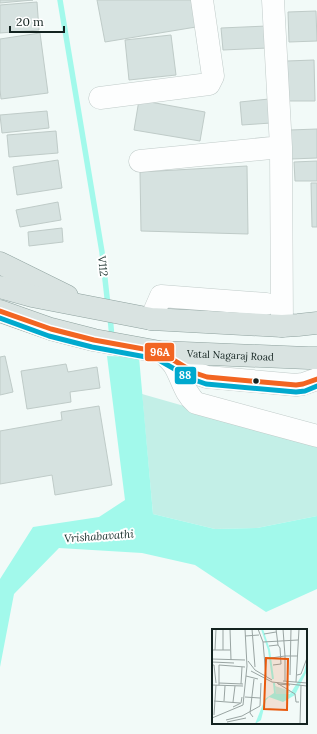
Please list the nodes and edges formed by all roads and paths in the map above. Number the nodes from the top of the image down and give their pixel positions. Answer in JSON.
{"nodes":[{"id":1,"x":202,"y":0,"type":"edge"},
{"id":2,"x":273,"y":0,"type":"edge"},
{"id":3,"x":100,"y":98,"type":"dead end"},
{"id":4,"x":281,"y":147,"type":"junction"},
{"id":5,"x":140,"y":161,"type":"dead end"},
{"id":6,"x":0,"y":263,"type":"edge"},
{"id":7,"x":0,"y":286,"type":"edge"},
{"id":8,"x":266,"y":304,"type":"dead end"},
{"id":9,"x":90,"y":307,"type":"junction"},
{"id":10,"x":0,"y":312,"type":"edge"},
{"id":11,"x":147,"y":318,"type":"junction"},
{"id":12,"x":0,"y":323,"type":"edge"},
{"id":13,"x":317,"y":323,"type":"edge"},
{"id":14,"x":282,"y":326,"type":"junction"},
{"id":15,"x":51,"y":329,"type":"junction"},
{"id":16,"x":162,"y":353,"type":"junction"},
{"id":17,"x":317,"y":358,"type":"edge"},
{"id":18,"x":317,"y":379,"type":"edge"},
{"id":19,"x":317,"y":436,"type":"edge"}],
"edges":[{"from":1,"to":3,"type":"street"},
{"from":2,"to":4,"type":"street"},
{"from":4,"to":5,"type":"street"},
{"from":4,"to":14,"type":"street"},
{"from":6,"to":9,"type":"main road"},
{"from":7,"to":9,"type":"main road"},
{"from":8,"to":11,"type":"street"},
{"from":9,"to":11,"type":"main road"},
{"from":10,"to":15,"type":"main road"},
{"from":11,"to":14,"type":"main road"},
{"from":12,"to":15,"type":"main road"},
{"from":13,"to":14,"type":"main road"},
{"from":15,"to":16,"type":"main road","name":"Vatal Nagaraj Road"},
{"from":16,"to":17,"type":"main road","name":"Vatal Nagaraj Road"},
{"from":16,"to":18,"type":"street"},
{"from":16,"to":19,"type":"street"}]}
